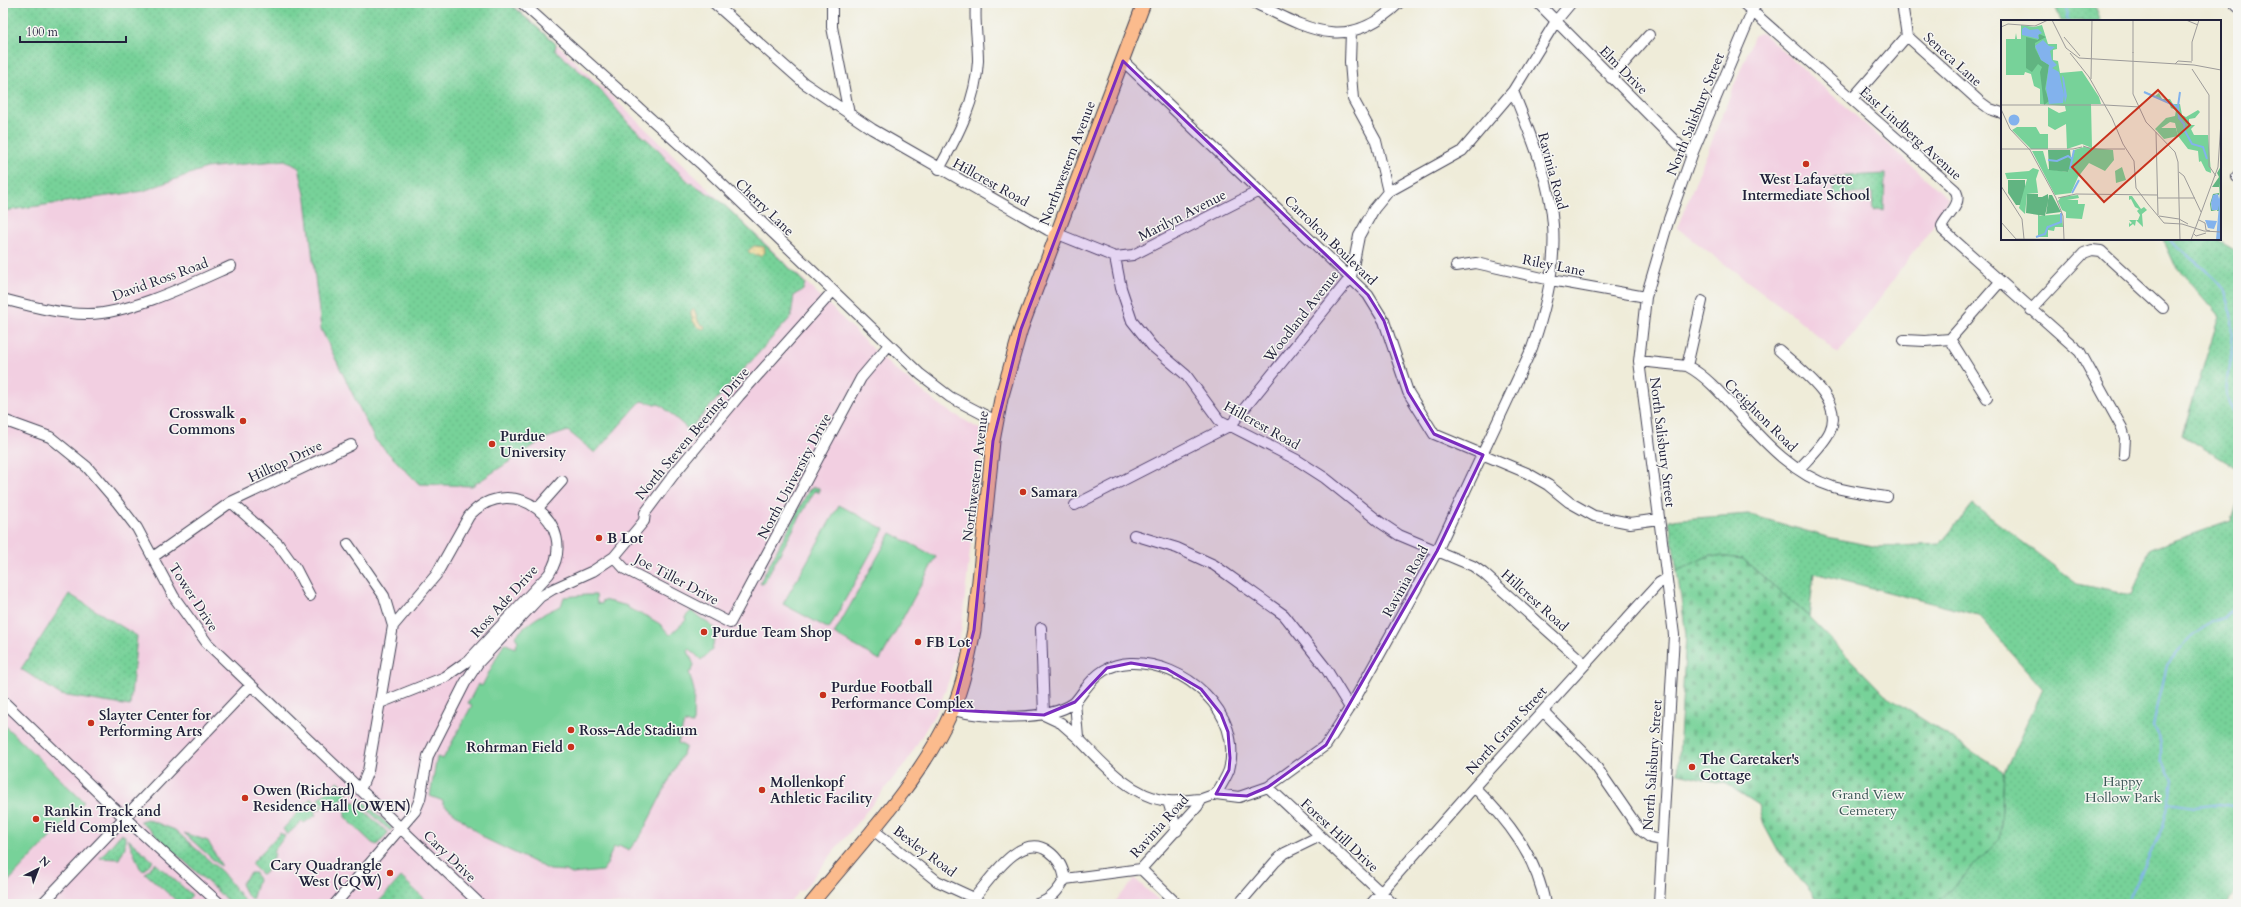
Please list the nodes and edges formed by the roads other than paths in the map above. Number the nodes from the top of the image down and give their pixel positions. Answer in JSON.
{"nodes":[{"id":1,"x":522,"y":3,"type":"edge"},
{"id":2,"x":714,"y":3,"type":"edge"},
{"id":3,"x":832,"y":3,"type":"edge"},
{"id":4,"x":976,"y":3,"type":"edge"},
{"id":5,"x":1144,"y":3,"type":"edge"},
{"id":6,"x":1255,"y":3,"type":"edge"},
{"id":7,"x":1399,"y":3,"type":"edge"},
{"id":8,"x":1538,"y":3,"type":"edge"},
{"id":9,"x":1571,"y":3,"type":"edge"},
{"id":10,"x":1743,"y":3,"type":"edge"},
{"id":11,"x":1902,"y":3,"type":"edge"},
{"id":12,"x":2234,"y":3,"type":"edge"},
{"id":13,"x":1273,"y":7,"type":"edge"},
{"id":14,"x":1755,"y":7,"type":"edge"},
{"id":15,"x":2238,"y":7,"type":"edge"},
{"id":16,"x":1556,"y":21,"type":"junction"},
{"id":17,"x":1351,"y":31,"type":"junction"},
{"id":18,"x":1649,"y":35,"type":"dead end"},
{"id":19,"x":1907,"y":36,"type":"junction"},
{"id":20,"x":1123,"y":61,"type":"junction"},
{"id":21,"x":1611,"y":78,"type":"junction"},
{"id":22,"x":1513,"y":91,"type":"junction"},
{"id":23,"x":1852,"y":99,"type":"junction"},
{"id":24,"x":2001,"y":113,"type":"edge"},
{"id":25,"x":849,"y":114,"type":"junction"},
{"id":26,"x":1693,"y":152,"type":"junction"},
{"id":27,"x":939,"y":169,"type":"junction"},
{"id":28,"x":1259,"y":191,"type":"junction"},
{"id":29,"x":1388,"y":192,"type":"junction"},
{"id":30,"x":1056,"y":234,"type":"junction"},
{"id":31,"x":1115,"y":257,"type":"junction"},
{"id":32,"x":231,"y":266,"type":"dead end"},
{"id":33,"x":1456,"y":266,"type":"dead end"},
{"id":34,"x":1351,"y":277,"type":"junction"},
{"id":35,"x":1550,"y":280,"type":"junction"},
{"id":36,"x":2000,"y":282,"type":"junction"},
{"id":37,"x":833,"y":291,"type":"junction"},
{"id":38,"x":1646,"y":297,"type":"junction"},
{"id":39,"x":3,"y":299,"type":"edge"},
{"id":40,"x":1702,"y":301,"type":"dead end"},
{"id":41,"x":2163,"y":308,"type":"dead end"},
{"id":42,"x":2031,"y":310,"type":"junction"},
{"id":43,"x":1950,"y":339,"type":"junction"},
{"id":44,"x":1904,"y":340,"type":"dead end"},
{"id":45,"x":888,"y":346,"type":"junction"},
{"id":46,"x":1780,"y":350,"type":"dead end"},
{"id":47,"x":1639,"y":361,"type":"junction"},
{"id":48,"x":1687,"y":366,"type":"junction"},
{"id":49,"x":1987,"y":398,"type":"dead end"},
{"id":50,"x":3,"y":420,"type":"edge"},
{"id":51,"x":996,"y":421,"type":"junction"},
{"id":52,"x":1231,"y":425,"type":"junction"},
{"id":53,"x":352,"y":445,"type":"dead end"},
{"id":54,"x":1483,"y":455,"type":"junction"},
{"id":55,"x":2124,"y":455,"type":"dead end"},
{"id":56,"x":1799,"y":469,"type":"junction"},
{"id":57,"x":562,"y":481,"type":"dead end"},
{"id":58,"x":1887,"y":496,"type":"dead end"},
{"id":59,"x":231,"y":502,"type":"junction"},
{"id":60,"x":1075,"y":505,"type":"dead end"},
{"id":61,"x":538,"y":508,"type":"junction"},
{"id":62,"x":1659,"y":519,"type":"junction"},
{"id":63,"x":1134,"y":535,"type":"dead end"},
{"id":64,"x":348,"y":544,"type":"dead end"},
{"id":65,"x":1438,"y":552,"type":"junction"},
{"id":66,"x":153,"y":557,"type":"junction"},
{"id":67,"x":614,"y":557,"type":"junction"},
{"id":68,"x":1666,"y":579,"type":"junction"},
{"id":69,"x":310,"y":596,"type":"dead end"},
{"id":70,"x":730,"y":623,"type":"joint"},
{"id":71,"x":393,"y":626,"type":"junction"},
{"id":72,"x":1041,"y":628,"type":"dead end"},
{"id":73,"x":1585,"y":664,"type":"junction"},
{"id":74,"x":250,"y":686,"type":"junction"},
{"id":75,"x":3,"y":701,"type":"edge"},
{"id":76,"x":1075,"y":702,"type":"junction"},
{"id":77,"x":380,"y":703,"type":"junction"},
{"id":78,"x":1350,"y":708,"type":"junction"},
{"id":79,"x":953,"y":710,"type":"junction"},
{"id":80,"x":1543,"y":712,"type":"junction"},
{"id":81,"x":1044,"y":715,"type":"junction"},
{"id":82,"x":1078,"y":738,"type":"junction"},
{"id":83,"x":1268,"y":787,"type":"junction"},
{"id":84,"x":1474,"y":787,"type":"junction"},
{"id":85,"x":360,"y":790,"type":"junction"},
{"id":86,"x":1216,"y":794,"type":"junction"},
{"id":87,"x":1202,"y":799,"type":"junction"},
{"id":88,"x":1168,"y":801,"type":"junction"},
{"id":89,"x":125,"y":817,"type":"junction"},
{"id":90,"x":401,"y":828,"type":"junction"},
{"id":91,"x":872,"y":829,"type":"junction"},
{"id":92,"x":1177,"y":831,"type":"junction"},
{"id":93,"x":1320,"y":836,"type":"junction"},
{"id":94,"x":1661,"y":840,"type":"junction"},
{"id":95,"x":1141,"y":869,"type":"junction"},
{"id":96,"x":1065,"y":879,"type":"junction"},
{"id":97,"x":1381,"y":892,"type":"junction"},
{"id":98,"x":978,"y":901,"type":"edge"},
{"id":99,"x":42,"y":904,"type":"edge"},
{"id":100,"x":220,"y":904,"type":"edge"},
{"id":101,"x":335,"y":904,"type":"edge"},
{"id":102,"x":480,"y":904,"type":"edge"},
{"id":103,"x":811,"y":904,"type":"edge"},
{"id":104,"x":1037,"y":904,"type":"edge"},
{"id":105,"x":1177,"y":904,"type":"edge"},
{"id":106,"x":1239,"y":904,"type":"edge"},
{"id":107,"x":1371,"y":904,"type":"edge"},
{"id":108,"x":1393,"y":904,"type":"edge"},
{"id":109,"x":1545,"y":904,"type":"edge"},
{"id":110,"x":1659,"y":904,"type":"edge"}],
"edges":[{"from":1,"to":37,"type":"street","name":"Cherry Lane"},
{"from":2,"to":25,"type":"street","name":"Hillcrest Road"},
{"from":3,"to":25,"type":"street"},
{"from":4,"to":27,"type":"street"},
{"from":5,"to":20,"type":"main road","name":"Northwestern Avenue"},
{"from":6,"to":13,"type":"street"},
{"from":7,"to":17,"type":"street"},
{"from":8,"to":16,"type":"street","name":"Elm Drive"},
{"from":9,"to":16,"type":"street","name":"Woodland Avenue"},
{"from":10,"to":14,"type":"street","name":"East Lindberg Avenue"},
{"from":11,"to":19,"type":"street"},
{"from":12,"to":15,"type":"street"},
{"from":13,"to":17,"type":"street"},
{"from":14,"to":23,"type":"street","name":"East Lindberg Avenue"},
{"from":14,"to":26,"type":"street","name":"North Salisbury Street"},
{"from":16,"to":21,"type":"street","name":"Elm Drive"},
{"from":16,"to":22,"type":"street","name":"Woodland Avenue"},
{"from":17,"to":29,"type":"street"},
{"from":18,"to":21,"type":"street"},
{"from":19,"to":23,"type":"street"},
{"from":19,"to":24,"type":"street","name":"Seneca Lane"},
{"from":20,"to":28,"type":"street","name":"Carrolton Boulevard"},
{"from":20,"to":30,"type":"main road","name":"Northwestern Avenue"},
{"from":21,"to":26,"type":"street","name":"Elm Drive"},
{"from":22,"to":29,"type":"street","name":"Woodland Avenue"},
{"from":22,"to":35,"type":"street","name":"Ravinia Road"},
{"from":23,"to":36,"type":"street","name":"East Lindberg Avenue"},
{"from":25,"to":27,"type":"street","name":"Hillcrest Road"},
{"from":26,"to":38,"type":"street","name":"North Salisbury Street"},
{"from":27,"to":30,"type":"street","name":"Hillcrest Road"},
{"from":28,"to":31,"type":"street","name":"Marilyn Avenue"},
{"from":28,"to":34,"type":"street","name":"Carrolton Boulevard"},
{"from":29,"to":34,"type":"street","name":"Woodland Avenue"},
{"from":30,"to":31,"type":"street","name":"Hillcrest Road"},
{"from":30,"to":51,"type":"main road","name":"Northwestern Avenue"},
{"from":31,"to":52,"type":"street","name":"Hillcrest Road"},
{"from":32,"to":39,"type":"street","name":"David Ross Road"},
{"from":33,"to":35,"type":"street","name":"Riley Lane"},
{"from":34,"to":52,"type":"street","name":"Woodland Avenue"},
{"from":34,"to":54,"type":"street","name":"Carrolton Boulevard"},
{"from":35,"to":38,"type":"street","name":"Riley Lane"},
{"from":35,"to":54,"type":"street","name":"Ravinia Road"},
{"from":36,"to":42,"type":"street","name":"East Lindberg Avenue"},
{"from":36,"to":43,"type":"street"},
{"from":37,"to":45,"type":"street","name":"Cherry Lane"},
{"from":37,"to":67,"type":"street","name":"North Steven Beering Drive"},
{"from":38,"to":47,"type":"street","name":"North Salisbury Street"},
{"from":40,"to":48,"type":"street"},
{"from":41,"to":42,"type":"street"},
{"from":42,"to":55,"type":"street","name":"East Lindberg Avenue"},
{"from":43,"to":44,"type":"street"},
{"from":43,"to":49,"type":"street"},
{"from":45,"to":51,"type":"street","name":"Cherry Lane"},
{"from":45,"to":70,"type":"street","name":"North University Drive"},
{"from":46,"to":56,"type":"street"},
{"from":47,"to":48,"type":"street"},
{"from":47,"to":62,"type":"street","name":"North Salisbury Street"},
{"from":48,"to":56,"type":"street","name":"Creighton Road"},
{"from":50,"to":66,"type":"street","name":"Tower Drive"},
{"from":51,"to":79,"type":"main road","name":"Northwestern Avenue"},
{"from":52,"to":60,"type":"street","name":"Woodland Avenue"},
{"from":52,"to":65,"type":"street","name":"Hillcrest Road"},
{"from":53,"to":59,"type":"street","name":"Hilltop Drive"},
{"from":54,"to":62,"type":"street","name":"Carrolton Boulevard"},
{"from":54,"to":65,"type":"street","name":"Ravinia Road"},
{"from":56,"to":58,"type":"street","name":"Creighton Road"},
{"from":57,"to":61,"type":"street"},
{"from":59,"to":66,"type":"street","name":"Hilltop Drive"},
{"from":59,"to":69,"type":"street"},
{"from":61,"to":71,"type":"street","name":"Ross Ade Drive"},
{"from":61,"to":77,"type":"street","name":"Ross Ade Drive"},
{"from":62,"to":68,"type":"street","name":"North Salisbury Street"},
{"from":63,"to":78,"type":"street"},
{"from":64,"to":71,"type":"street"},
{"from":65,"to":73,"type":"street","name":"Hillcrest Road"},
{"from":65,"to":78,"type":"street","name":"Ravinia Road"},
{"from":66,"to":74,"type":"street","name":"Tower Drive"},
{"from":67,"to":70,"type":"street","name":"Joe Tiller Drive"},
{"from":67,"to":90,"type":"street","name":"North Steven Beering Drive"},
{"from":68,"to":73,"type":"street","name":"North Grant Street"},
{"from":68,"to":94,"type":"street","name":"North Salisbury Street"},
{"from":71,"to":77,"type":"street"},
{"from":72,"to":81,"type":"street"},
{"from":73,"to":80,"type":"street","name":"North Grant Street"},
{"from":74,"to":85,"type":"street","name":"Tower Drive"},
{"from":74,"to":89,"type":"street"},
{"from":75,"to":89,"type":"street"},
{"from":76,"to":81,"type":"street"},
{"from":76,"to":82,"type":"street"},
{"from":76,"to":86,"type":"street"},
{"from":77,"to":85,"type":"street"},
{"from":78,"to":83,"type":"street","name":"Ravinia Road"},
{"from":79,"to":81,"type":"street"},
{"from":79,"to":91,"type":"main road","name":"Northwestern Avenue"},
{"from":80,"to":84,"type":"street","name":"North Grant Street"},
{"from":80,"to":94,"type":"street"},
{"from":81,"to":82,"type":"street"},
{"from":82,"to":88,"type":"street"},
{"from":83,"to":86,"type":"street","name":"Ravinia Road"},
{"from":83,"to":93,"type":"street","name":"Forest Hill Drive"},
{"from":84,"to":97,"type":"street","name":"North Grant Street"},
{"from":84,"to":109,"type":"street"},
{"from":85,"to":90,"type":"street","name":"Tower Drive"},
{"from":86,"to":87,"type":"street","name":"Ravinia Road"},
{"from":87,"to":88,"type":"street"},
{"from":87,"to":92,"type":"street","name":"Ravinia Road"},
{"from":88,"to":92,"type":"street"},
{"from":89,"to":99,"type":"street"},
{"from":89,"to":100,"type":"street"},
{"from":90,"to":101,"type":"street","name":"North Steven Beering Drive"},
{"from":90,"to":102,"type":"street","name":"Cary Drive"},
{"from":91,"to":98,"type":"street","name":"Bexley Road"},
{"from":91,"to":103,"type":"main road","name":"Northwestern Avenue"},
{"from":92,"to":95,"type":"street","name":"Ravinia Road"},
{"from":93,"to":97,"type":"street","name":"Forest Hill Drive"},
{"from":93,"to":106,"type":"street"},
{"from":94,"to":110,"type":"street","name":"North Salisbury Street"},
{"from":95,"to":96,"type":"street","name":"Ravinia Road"},
{"from":95,"to":105,"type":"street"},
{"from":96,"to":98,"type":"street","name":"Bexley Road"},
{"from":96,"to":104,"type":"street"},
{"from":97,"to":107,"type":"street","name":"North Grant Street"},
{"from":97,"to":108,"type":"street","name":"Forest Hill Drive"}]}
